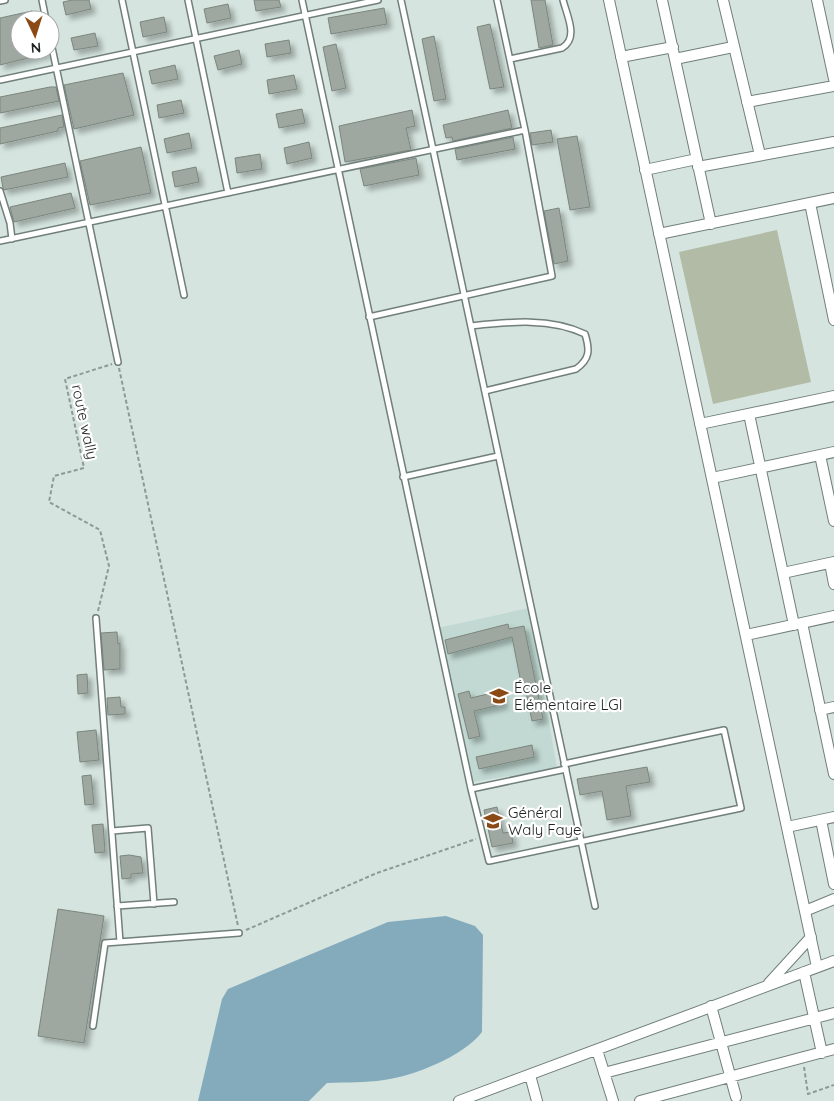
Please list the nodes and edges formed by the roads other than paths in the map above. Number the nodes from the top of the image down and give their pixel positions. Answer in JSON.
{"nodes":[{"id":1,"x":5,"y":0,"type":"edge"},
{"id":2,"x":122,"y":0,"type":"edge"},
{"id":3,"x":188,"y":0,"type":"edge"},
{"id":4,"x":302,"y":0,"type":"edge"},
{"id":5,"x":378,"y":0,"type":"edge"},
{"id":6,"x":401,"y":0,"type":"edge"},
{"id":7,"x":497,"y":0,"type":"edge"},
{"id":8,"x":563,"y":0,"type":"edge"},
{"id":9,"x":609,"y":0,"type":"edge"},
{"id":10,"x":662,"y":0,"type":"edge"},
{"id":11,"x":723,"y":0,"type":"edge"},
{"id":12,"x":817,"y":0,"type":"edge"},
{"id":13,"x":0,"y":1,"type":"edge"},
{"id":14,"x":305,"y":15,"type":"junction"},
{"id":15,"x":196,"y":38,"type":"junction"},
{"id":16,"x":672,"y":47,"type":"junction"},
{"id":17,"x":733,"y":47,"type":"junction"},
{"id":18,"x":133,"y":52,"type":"junction"},
{"id":19,"x":621,"y":57,"type":"junction"},
{"id":20,"x":510,"y":59,"type":"junction"},
{"id":21,"x":675,"y":59,"type":"junction"},
{"id":22,"x":54,"y":60,"type":"edge"},
{"id":23,"x":56,"y":68,"type":"junction"},
{"id":24,"x":834,"y":79,"type":"edge"},
{"id":25,"x":0,"y":80,"type":"edge"},
{"id":26,"x":834,"y":86,"type":"edge"},
{"id":27,"x":747,"y":102,"type":"junction"},
{"id":28,"x":525,"y":130,"type":"junction"},
{"id":29,"x":834,"y":142,"type":"edge"},
{"id":30,"x":433,"y":150,"type":"junction"},
{"id":31,"x":760,"y":155,"type":"junction"},
{"id":32,"x":698,"y":163,"type":"junction"},
{"id":33,"x":337,"y":170,"type":"junction"},
{"id":34,"x":645,"y":170,"type":"junction"},
{"id":35,"x":0,"y":191,"type":"edge"},
{"id":36,"x":228,"y":193,"type":"junction"},
{"id":37,"x":834,"y":198,"type":"edge"},
{"id":38,"x":810,"y":203,"type":"junction"},
{"id":39,"x":165,"y":206,"type":"junction"},
{"id":40,"x":89,"y":222,"type":"junction"},
{"id":41,"x":711,"y":224,"type":"junction"},
{"id":42,"x":659,"y":234,"type":"junction"},
{"id":43,"x":12,"y":238,"type":"junction"},
{"id":44,"x":0,"y":241,"type":"edge"},
{"id":45,"x":184,"y":295,"type":"dead end"},
{"id":46,"x":464,"y":295,"type":"junction"},
{"id":47,"x":369,"y":317,"type":"junction"},
{"id":48,"x":834,"y":320,"type":"edge"},
{"id":49,"x":471,"y":326,"type":"junction"},
{"id":50,"x":118,"y":362,"type":"road end"},
{"id":51,"x":484,"y":391,"type":"junction"},
{"id":52,"x":834,"y":396,"type":"edge"},
{"id":53,"x":750,"y":414,"type":"junction"},
{"id":54,"x":700,"y":424,"type":"junction"},
{"id":55,"x":834,"y":452,"type":"edge"},
{"id":56,"x":820,"y":455,"type":"junction"},
{"id":57,"x":498,"y":456,"type":"junction"},
{"id":58,"x":761,"y":467,"type":"junction"},
{"id":59,"x":403,"y":477,"type":"junction"},
{"id":60,"x":712,"y":478,"type":"junction"},
{"id":61,"x":833,"y":507,"type":"edge"},
{"id":62,"x":834,"y":521,"type":"edge"},
{"id":63,"x":832,"y":562,"type":"edge"},
{"id":64,"x":783,"y":573,"type":"junction"},
{"id":65,"x":834,"y":584,"type":"edge"},
{"id":66,"x":834,"y":616,"type":"edge"},
{"id":67,"x":96,"y":618,"type":"road end"},
{"id":68,"x":798,"y":624,"type":"junction"},
{"id":69,"x":746,"y":635,"type":"junction"},
{"id":70,"x":834,"y":707,"type":"edge"},
{"id":71,"x":820,"y":710,"type":"junction"},
{"id":72,"x":565,"y":766,"type":"junction"},
{"id":73,"x":833,"y":768,"type":"edge"},
{"id":74,"x":471,"y":789,"type":"junction"},
{"id":75,"x":834,"y":817,"type":"edge"},
{"id":76,"x":821,"y":820,"type":"junction"},
{"id":77,"x":787,"y":827,"type":"junction"},
{"id":78,"x":112,"y":831,"type":"junction"},
{"id":79,"x":581,"y":842,"type":"junction"},
{"id":80,"x":834,"y":884,"type":"edge"},
{"id":81,"x":834,"y":899,"type":"edge"},
{"id":82,"x":174,"y":902,"type":"dead end"},
{"id":83,"x":154,"y":904,"type":"junction"},
{"id":84,"x":117,"y":906,"type":"junction"},
{"id":85,"x":595,"y":906,"type":"dead end"},
{"id":86,"x":805,"y":911,"type":"junction"},
{"id":87,"x":239,"y":933,"type":"road end"},
{"id":88,"x":810,"y":937,"type":"junction"},
{"id":89,"x":120,"y":942,"type":"junction"},
{"id":90,"x":834,"y":961,"type":"edge"},
{"id":91,"x":817,"y":967,"type":"junction"},
{"id":92,"x":804,"y":972,"type":"junction"},
{"id":93,"x":767,"y":985,"type":"junction"},
{"id":94,"x":711,"y":1006,"type":"junction"},
{"id":95,"x":834,"y":1013,"type":"edge"},
{"id":96,"x":814,"y":1018,"type":"junction"},
{"id":97,"x":93,"y":1026,"type":"dead end"},
{"id":98,"x":721,"y":1043,"type":"junction"},
{"id":99,"x":597,"y":1050,"type":"junction"},
{"id":100,"x":834,"y":1050,"type":"edge"},
{"id":101,"x":822,"y":1053,"type":"junction"},
{"id":102,"x":604,"y":1073,"type":"junction"},
{"id":103,"x":530,"y":1075,"type":"junction"},
{"id":104,"x":731,"y":1077,"type":"junction"},
{"id":105,"x":736,"y":1097,"type":"dead end"},
{"id":106,"x":464,"y":1100,"type":"edge"},
{"id":107,"x":537,"y":1101,"type":"edge"},
{"id":108,"x":613,"y":1101,"type":"edge"},
{"id":109,"x":640,"y":1101,"type":"edge"}],
"edges":[{"from":1,"to":13,"type":"lane"},
{"from":2,"to":18,"type":"lane"},
{"from":3,"to":15,"type":"lane"},
{"from":4,"to":14,"type":"lane"},
{"from":5,"to":14,"type":"lane"},
{"from":6,"to":30,"type":"lane"},
{"from":7,"to":20,"type":"lane"},
{"from":8,"to":20,"type":"lane"},
{"from":9,"to":19,"type":"street"},
{"from":10,"to":16,"type":"street"},
{"from":11,"to":17,"type":"street"},
{"from":12,"to":24,"type":"street"},
{"from":14,"to":15,"type":"lane"},
{"from":14,"to":33,"type":"lane"},
{"from":15,"to":18,"type":"lane"},
{"from":15,"to":36,"type":"lane"},
{"from":16,"to":19,"type":"street"},
{"from":16,"to":21,"type":"street"},
{"from":17,"to":21,"type":"street"},
{"from":17,"to":27,"type":"street"},
{"from":18,"to":23,"type":"lane"},
{"from":18,"to":39,"type":"lane"},
{"from":19,"to":34,"type":"street"},
{"from":20,"to":28,"type":"lane"},
{"from":21,"to":32,"type":"street"},
{"from":22,"to":23,"type":"lane"},
{"from":23,"to":25,"type":"lane"},
{"from":23,"to":40,"type":"lane"},
{"from":26,"to":27,"type":"street"},
{"from":27,"to":31,"type":"street"},
{"from":28,"to":30,"type":"lane"},
{"from":28,"to":46,"type":"lane"},
{"from":29,"to":31,"type":"street"},
{"from":30,"to":33,"type":"lane"},
{"from":30,"to":46,"type":"lane"},
{"from":31,"to":32,"type":"street"},
{"from":32,"to":34,"type":"street"},
{"from":32,"to":41,"type":"street"},
{"from":33,"to":36,"type":"lane"},
{"from":33,"to":47,"type":"lane"},
{"from":34,"to":42,"type":"street"},
{"from":35,"to":43,"type":"lane"},
{"from":36,"to":39,"type":"lane"},
{"from":37,"to":38,"type":"street"},
{"from":38,"to":41,"type":"street"},
{"from":38,"to":48,"type":"street"},
{"from":39,"to":40,"type":"lane"},
{"from":39,"to":45,"type":"lane"},
{"from":40,"to":43,"type":"lane"},
{"from":40,"to":50,"type":"lane"},
{"from":41,"to":42,"type":"street"},
{"from":42,"to":54,"type":"street"},
{"from":43,"to":44,"type":"lane"},
{"from":46,"to":47,"type":"lane"},
{"from":46,"to":49,"type":"lane"},
{"from":47,"to":59,"type":"lane"},
{"from":49,"to":51,"type":"lane"},
{"from":49,"to":51,"type":"lane"},
{"from":51,"to":57,"type":"lane"},
{"from":52,"to":53,"type":"street"},
{"from":53,"to":54,"type":"street"},
{"from":53,"to":58,"type":"street"},
{"from":54,"to":60,"type":"street"},
{"from":55,"to":56,"type":"street"},
{"from":56,"to":58,"type":"street"},
{"from":56,"to":61,"type":"street"},
{"from":57,"to":59,"type":"lane"},
{"from":57,"to":72,"type":"lane"},
{"from":58,"to":60,"type":"street"},
{"from":58,"to":64,"type":"street"},
{"from":59,"to":74,"type":"lane"},
{"from":60,"to":69,"type":"street"},
{"from":61,"to":62,"type":"street"},
{"from":63,"to":64,"type":"street"},
{"from":63,"to":65,"type":"street"},
{"from":64,"to":68,"type":"street"},
{"from":66,"to":68,"type":"street"},
{"from":67,"to":78,"type":"lane"},
{"from":68,"to":69,"type":"street"},
{"from":68,"to":71,"type":"street"},
{"from":69,"to":77,"type":"street"},
{"from":70,"to":71,"type":"street"},
{"from":71,"to":73,"type":"street"},
{"from":72,"to":74,"type":"lane"},
{"from":72,"to":79,"type":"lane"},
{"from":72,"to":79,"type":"lane"},
{"from":74,"to":79,"type":"lane"},
{"from":75,"to":76,"type":"street"},
{"from":76,"to":77,"type":"street"},
{"from":76,"to":80,"type":"street"},
{"from":77,"to":86,"type":"street"},
{"from":78,"to":83,"type":"lane"},
{"from":78,"to":84,"type":"lane"},
{"from":79,"to":85,"type":"lane"},
{"from":81,"to":86,"type":"street"},
{"from":82,"to":83,"type":"lane"},
{"from":83,"to":84,"type":"lane"},
{"from":84,"to":89,"type":"lane"},
{"from":86,"to":88,"type":"street"},
{"from":87,"to":89,"type":"lane"},
{"from":88,"to":91,"type":"street"},
{"from":88,"to":93,"type":"street"},
{"from":89,"to":97,"type":"lane"},
{"from":90,"to":91,"type":"street"},
{"from":91,"to":92,"type":"street"},
{"from":92,"to":93,"type":"street"},
{"from":92,"to":96,"type":"street"},
{"from":93,"to":94,"type":"street"},
{"from":94,"to":98,"type":"street"},
{"from":94,"to":99,"type":"street"},
{"from":95,"to":96,"type":"street"},
{"from":96,"to":98,"type":"street"},
{"from":96,"to":101,"type":"street"},
{"from":98,"to":102,"type":"street"},
{"from":98,"to":104,"type":"street"},
{"from":99,"to":102,"type":"street"},
{"from":99,"to":103,"type":"street"},
{"from":100,"to":101,"type":"street"},
{"from":101,"to":104,"type":"street"},
{"from":102,"to":108,"type":"street"},
{"from":103,"to":106,"type":"street"},
{"from":103,"to":107,"type":"street"},
{"from":104,"to":105,"type":"street"},
{"from":104,"to":109,"type":"street"}]}
